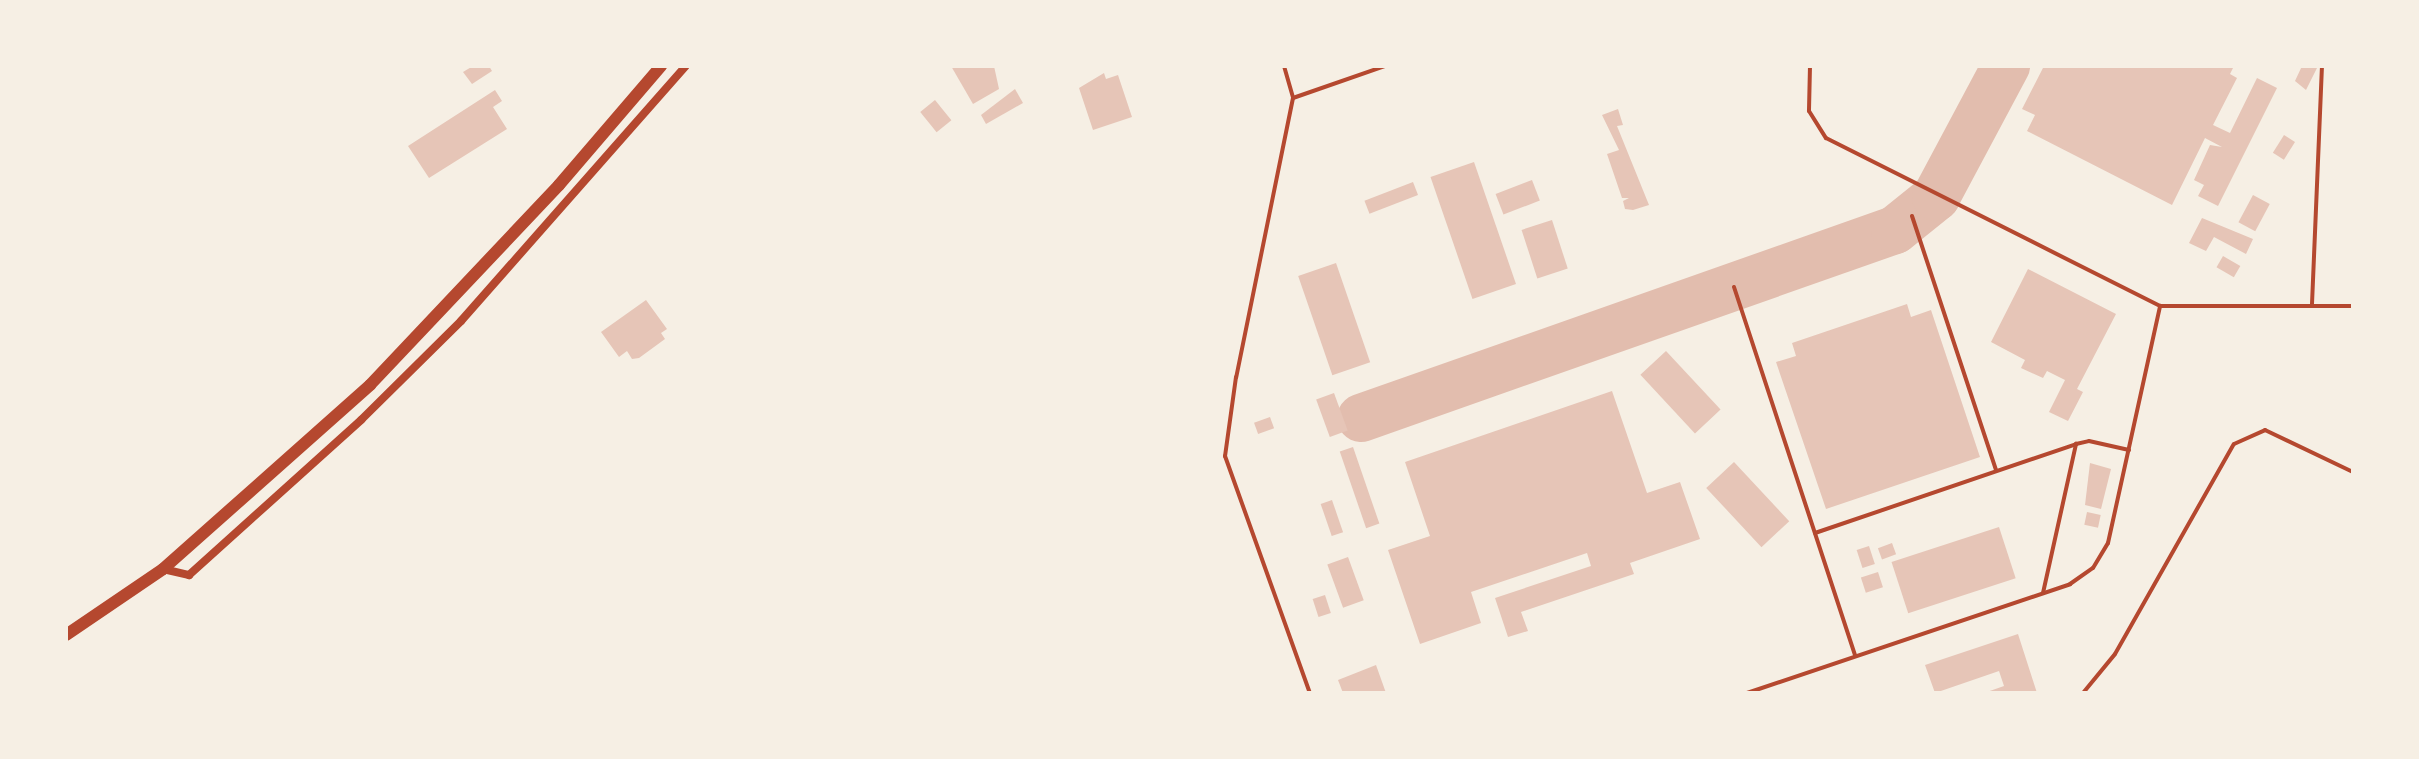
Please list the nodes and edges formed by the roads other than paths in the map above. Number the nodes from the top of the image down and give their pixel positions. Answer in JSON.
{"nodes":[{"id":1,"x":661,"y":66,"type":"edge"},
{"id":2,"x":686,"y":66,"type":"edge"},
{"id":3,"x":1284,"y":66,"type":"edge"},
{"id":4,"x":1385,"y":66,"type":"edge"},
{"id":5,"x":1810,"y":66,"type":"edge"},
{"id":6,"x":2322,"y":66,"type":"edge"},
{"id":7,"x":1293,"y":98,"type":"junction"},
{"id":8,"x":1912,"y":216,"type":"dead end"},
{"id":9,"x":1734,"y":287,"type":"dead end"},
{"id":10,"x":2312,"y":304,"type":"junction"},
{"id":11,"x":2160,"y":306,"type":"junction"},
{"id":12,"x":2353,"y":306,"type":"edge"},
{"id":13,"x":2076,"y":444,"type":"junction"},
{"id":14,"x":2129,"y":450,"type":"junction"},
{"id":15,"x":1996,"y":470,"type":"junction"},
{"id":16,"x":2353,"y":472,"type":"edge"},
{"id":17,"x":1815,"y":533,"type":"junction"},
{"id":18,"x":163,"y":569,"type":"junction"},
{"id":19,"x":2043,"y":593,"type":"junction"},
{"id":20,"x":66,"y":637,"type":"edge"},
{"id":21,"x":1855,"y":656,"type":"junction"},
{"id":22,"x":1310,"y":693,"type":"edge"},
{"id":23,"x":1747,"y":693,"type":"edge"},
{"id":24,"x":2083,"y":693,"type":"edge"}],
"edges":[{"from":1,"to":18,"type":"main road"},
{"from":2,"to":18,"type":"street"},
{"from":3,"to":7,"type":"lane"},
{"from":4,"to":7,"type":"lane"},
{"from":5,"to":11,"type":"lane"},
{"from":6,"to":10,"type":"lane"},
{"from":7,"to":22,"type":"lane"},
{"from":8,"to":15,"type":"lane"},
{"from":9,"to":17,"type":"lane"},
{"from":10,"to":11,"type":"lane"},
{"from":10,"to":12,"type":"lane"},
{"from":11,"to":14,"type":"lane"},
{"from":13,"to":14,"type":"lane"},
{"from":13,"to":15,"type":"lane"},
{"from":13,"to":19,"type":"lane"},
{"from":14,"to":19,"type":"lane"},
{"from":15,"to":17,"type":"lane"},
{"from":16,"to":24,"type":"lane"},
{"from":17,"to":21,"type":"lane"},
{"from":18,"to":20,"type":"main road"},
{"from":19,"to":21,"type":"lane"},
{"from":21,"to":23,"type":"lane"}]}
